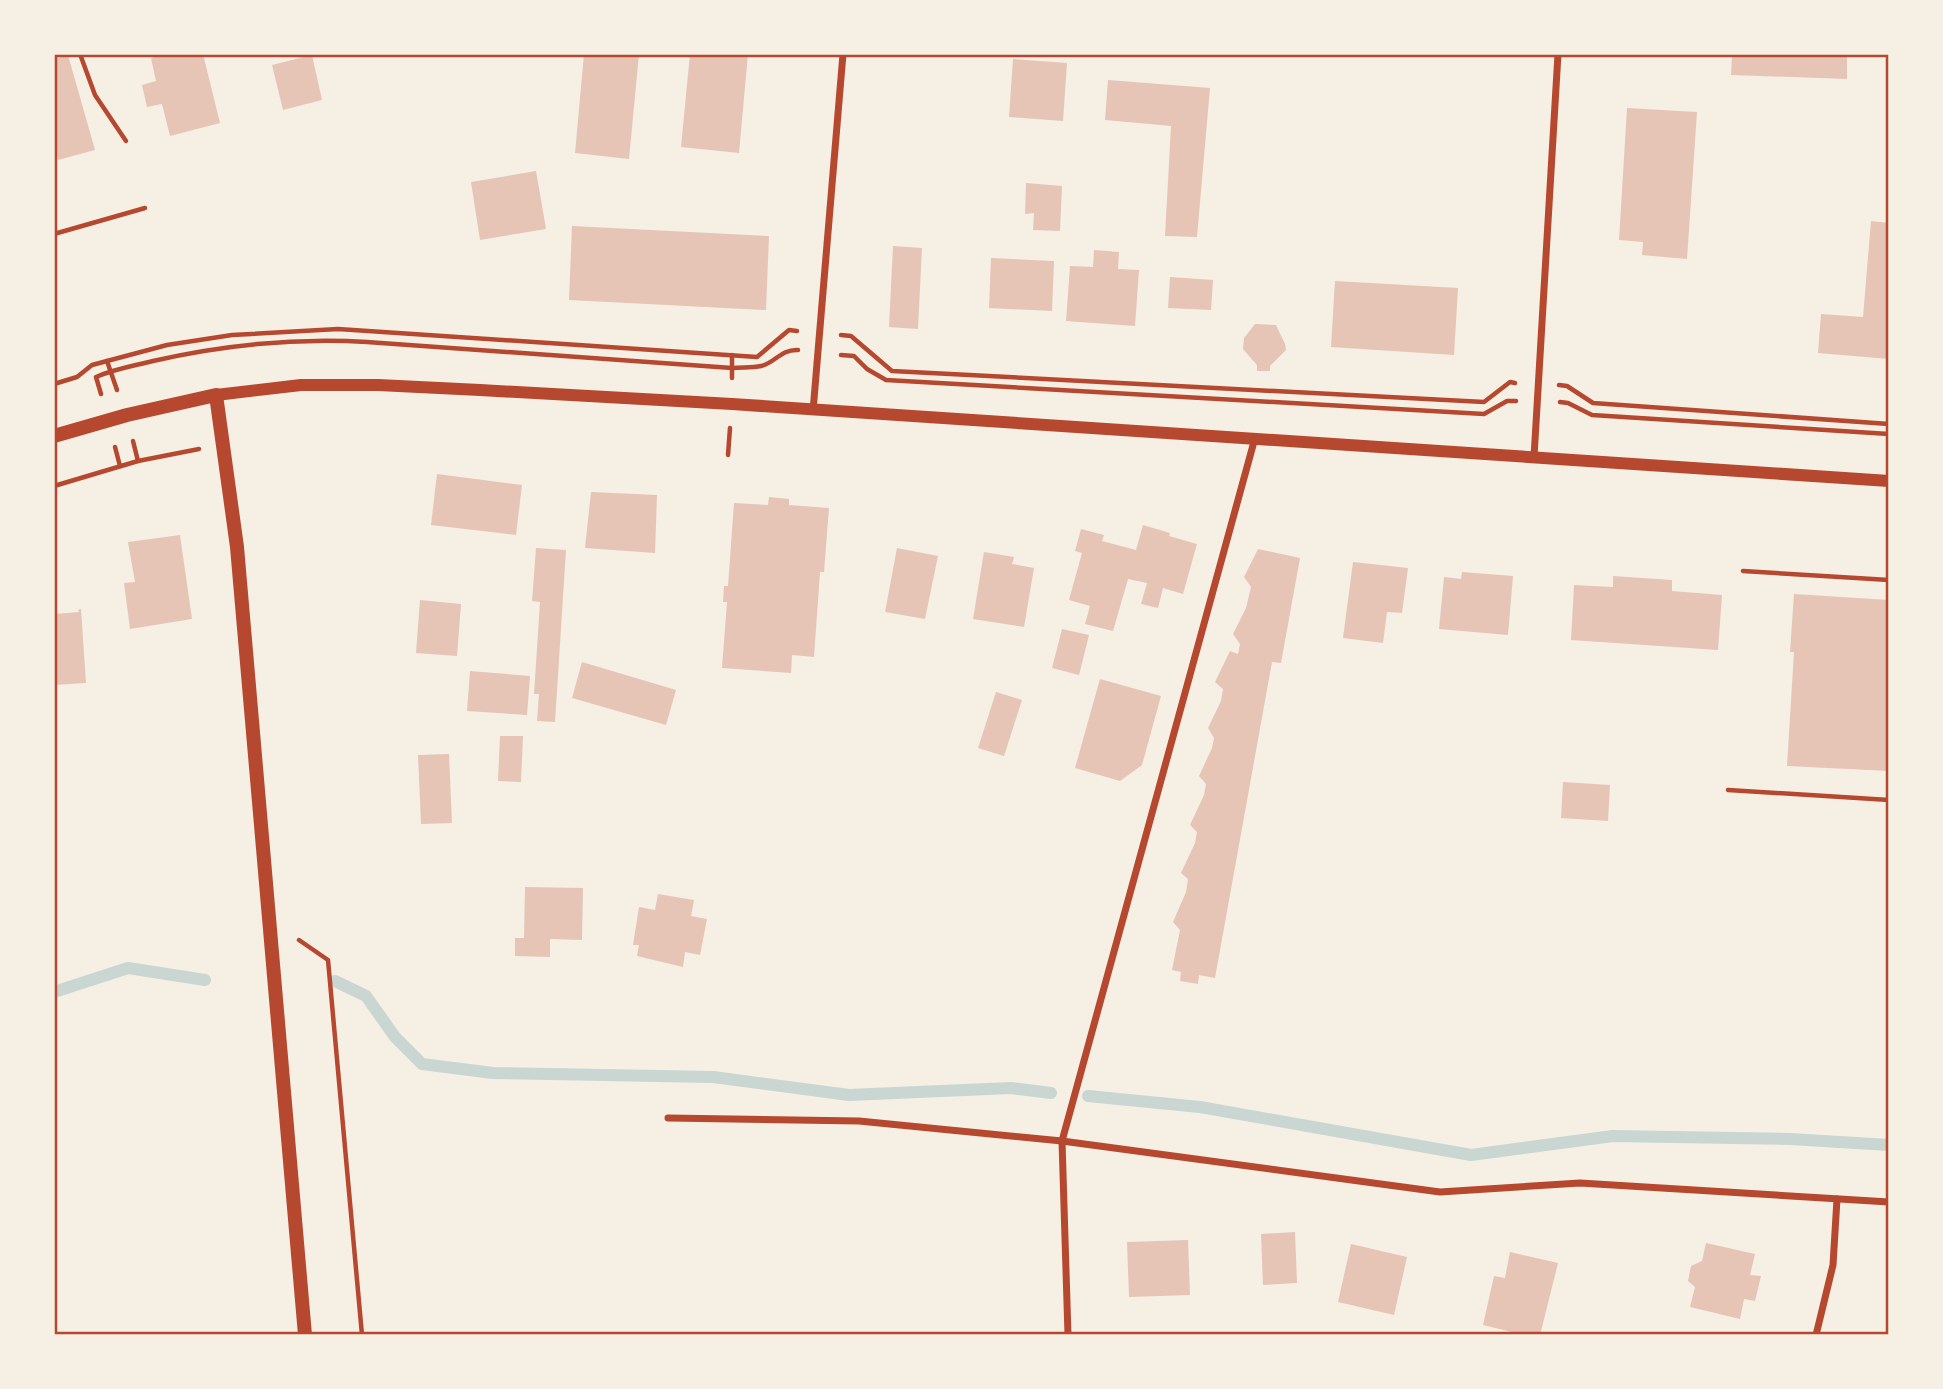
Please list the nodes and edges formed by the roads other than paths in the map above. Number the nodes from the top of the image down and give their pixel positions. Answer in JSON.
{"nodes":[{"id":1,"x":843,"y":54,"type":"edge"},
{"id":2,"x":1558,"y":54,"type":"edge"},
{"id":3,"x":216,"y":395,"type":"junction"},
{"id":4,"x":813,"y":411,"type":"junction"},
{"id":5,"x":54,"y":436,"type":"edge"},
{"id":6,"x":1255,"y":438,"type":"junction"},
{"id":7,"x":1534,"y":457,"type":"junction"},
{"id":8,"x":1889,"y":481,"type":"edge"},
{"id":9,"x":668,"y":1118,"type":"dead end"},
{"id":10,"x":1062,"y":1141,"type":"junction"},
{"id":11,"x":1837,"y":1199,"type":"junction"},
{"id":12,"x":1889,"y":1202,"type":"edge"},
{"id":13,"x":305,"y":1335,"type":"edge"},
{"id":14,"x":1068,"y":1335,"type":"edge"},
{"id":15,"x":1816,"y":1335,"type":"edge"}],
"edges":[{"from":1,"to":4,"type":"street"},
{"from":2,"to":7,"type":"street"},
{"from":3,"to":4,"type":"street"},
{"from":3,"to":5,"type":"main road"},
{"from":3,"to":13,"type":"main road"},
{"from":4,"to":6,"type":"street"},
{"from":6,"to":7,"type":"street"},
{"from":6,"to":10,"type":"street"},
{"from":7,"to":8,"type":"street"},
{"from":9,"to":10,"type":"street"},
{"from":10,"to":11,"type":"street"},
{"from":10,"to":14,"type":"street"},
{"from":11,"to":12,"type":"street"},
{"from":11,"to":15,"type":"street"}]}
